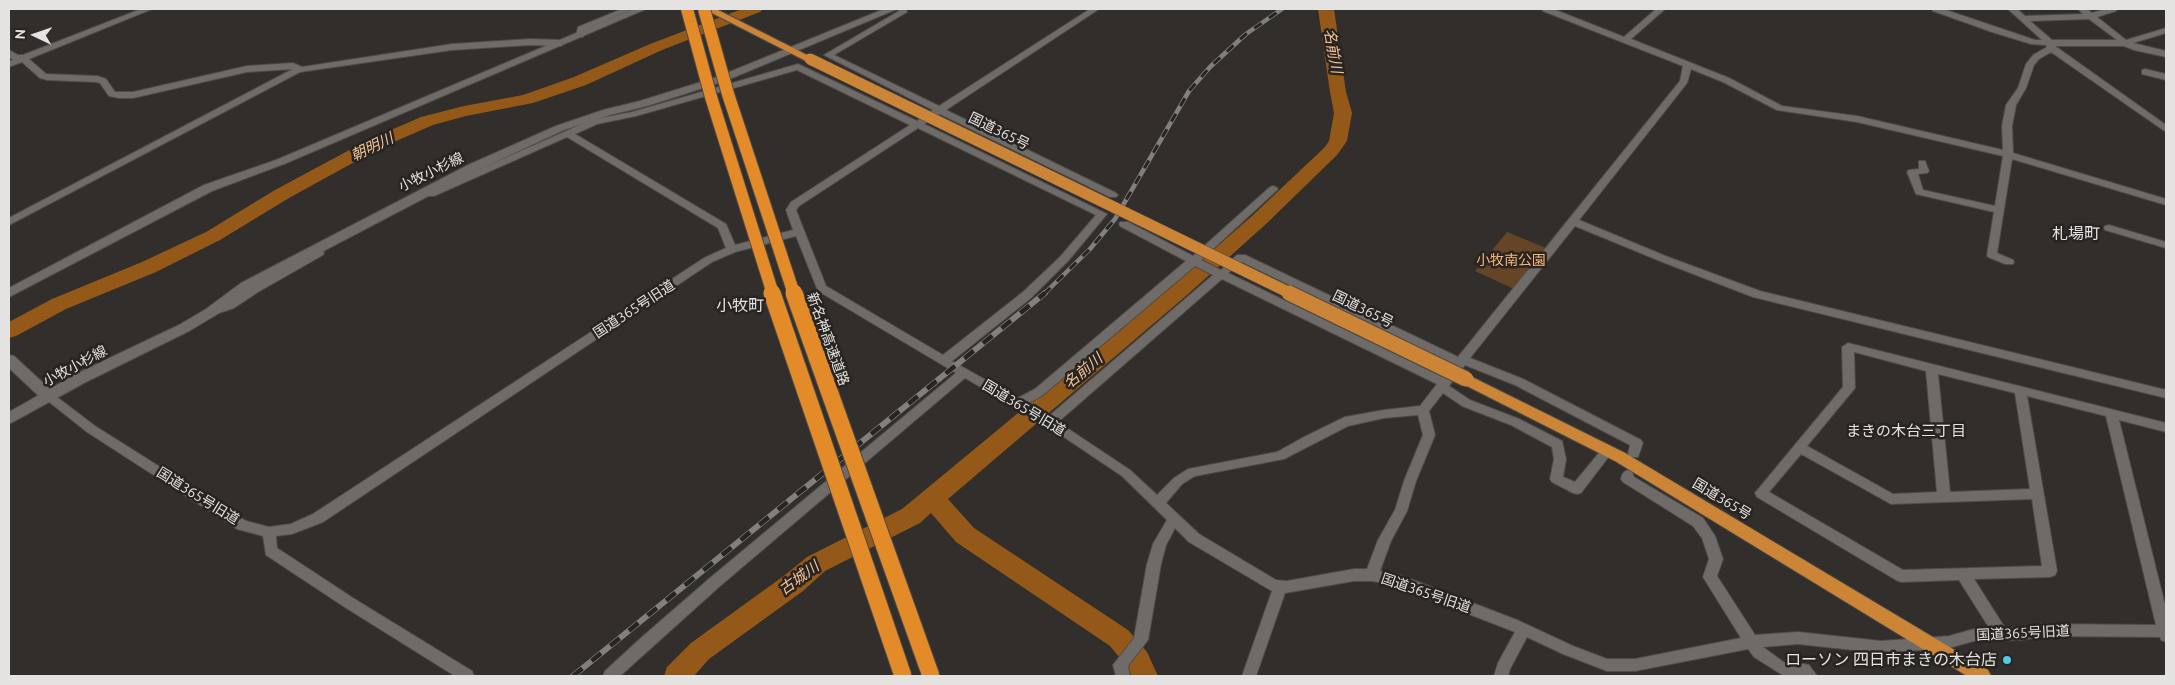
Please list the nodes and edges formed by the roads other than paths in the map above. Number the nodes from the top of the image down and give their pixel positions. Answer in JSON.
{"nodes":[{"id":1,"x":148,"y":9,"type":"edge"},
{"id":2,"x":628,"y":9,"type":"edge"},
{"id":3,"x":641,"y":9,"type":"edge"},
{"id":4,"x":687,"y":9,"type":"edge"},
{"id":5,"x":704,"y":9,"type":"edge"},
{"id":6,"x":709,"y":9,"type":"edge"},
{"id":7,"x":892,"y":9,"type":"edge"},
{"id":8,"x":902,"y":9,"type":"edge"},
{"id":9,"x":1094,"y":9,"type":"edge"},
{"id":10,"x":1546,"y":9,"type":"edge"},
{"id":11,"x":1661,"y":9,"type":"edge"},
{"id":12,"x":1936,"y":9,"type":"edge"},
{"id":13,"x":2012,"y":9,"type":"edge"},
{"id":14,"x":2082,"y":9,"type":"edge"},
{"id":15,"x":2113,"y":9,"type":"edge"},
{"id":16,"x":2090,"y":16,"type":"junction"},
{"id":17,"x":2022,"y":19,"type":"junction"},
{"id":18,"x":2166,"y":30,"type":"edge"},
{"id":19,"x":580,"y":35,"type":"junction"},
{"id":20,"x":1625,"y":40,"type":"junction"},
{"id":21,"x":561,"y":43,"type":"junction"},
{"id":22,"x":2125,"y":43,"type":"junction"},
{"id":23,"x":780,"y":44,"type":"joint"},
{"id":24,"x":2051,"y":46,"type":"junction"},
{"id":25,"x":794,"y":50,"type":"junction"},
{"id":26,"x":9,"y":54,"type":"edge"},
{"id":27,"x":2166,"y":54,"type":"edge"},
{"id":28,"x":23,"y":58,"type":"junction"},
{"id":29,"x":9,"y":64,"type":"edge"},
{"id":30,"x":1688,"y":65,"type":"junction"},
{"id":31,"x":300,"y":69,"type":"junction"},
{"id":32,"x":2145,"y":72,"type":"dead end"},
{"id":33,"x":2166,"y":76,"type":"edge"},
{"id":34,"x":938,"y":110,"type":"junction"},
{"id":35,"x":919,"y":124,"type":"junction"},
{"id":36,"x":2166,"y":129,"type":"edge"},
{"id":37,"x":567,"y":133,"type":"junction"},
{"id":38,"x":2006,"y":154,"type":"junction"},
{"id":39,"x":1922,"y":164,"type":"dead end"},
{"id":40,"x":1273,"y":189,"type":"dead end"},
{"id":41,"x":1113,"y":195,"type":"dead end"},
{"id":42,"x":2166,"y":202,"type":"edge"},
{"id":43,"x":1998,"y":210,"type":"junction"},
{"id":44,"x":1572,"y":221,"type":"junction"},
{"id":45,"x":9,"y":222,"type":"edge"},
{"id":46,"x":1124,"y":224,"type":"dead end"},
{"id":47,"x":2110,"y":228,"type":"dead end"},
{"id":48,"x":799,"y":232,"type":"junction"},
{"id":49,"x":2166,"y":245,"type":"edge"},
{"id":50,"x":732,"y":249,"type":"junction"},
{"id":51,"x":1196,"y":262,"type":"junction"},
{"id":52,"x":2009,"y":262,"type":"dead end"},
{"id":53,"x":1220,"y":273,"type":"junction"},
{"id":54,"x":9,"y":293,"type":"edge"},
{"id":55,"x":211,"y":312,"type":"junction"},
{"id":56,"x":9,"y":360,"type":"edge"},
{"id":57,"x":944,"y":361,"type":"junction"},
{"id":58,"x":1462,"y":361,"type":"junction"},
{"id":59,"x":1932,"y":369,"type":"junction"},
{"id":60,"x":964,"y":373,"type":"junction"},
{"id":61,"x":1443,"y":385,"type":"junction"},
{"id":62,"x":2020,"y":390,"type":"junction"},
{"id":63,"x":2166,"y":394,"type":"edge"},
{"id":64,"x":47,"y":395,"type":"junction"},
{"id":65,"x":1021,"y":405,"type":"junction"},
{"id":66,"x":1423,"y":410,"type":"junction"},
{"id":67,"x":2111,"y":413,"type":"junction"},
{"id":68,"x":9,"y":419,"type":"edge"},
{"id":69,"x":1049,"y":421,"type":"junction"},
{"id":70,"x":2166,"y":427,"type":"edge"},
{"id":71,"x":1799,"y":447,"type":"junction"},
{"id":72,"x":1607,"y":450,"type":"junction"},
{"id":73,"x":1634,"y":454,"type":"dead end"},
{"id":74,"x":1628,"y":475,"type":"dead end"},
{"id":75,"x":2038,"y":494,"type":"junction"},
{"id":76,"x":1944,"y":498,"type":"junction"},
{"id":77,"x":1157,"y":504,"type":"junction"},
{"id":78,"x":1173,"y":520,"type":"junction"},
{"id":79,"x":269,"y":532,"type":"junction"},
{"id":80,"x":1963,"y":574,"type":"junction"},
{"id":81,"x":1372,"y":575,"type":"junction"},
{"id":82,"x":1280,"y":588,"type":"junction"},
{"id":83,"x":1524,"y":629,"type":"junction"},
{"id":84,"x":2165,"y":632,"type":"edge"},
{"id":85,"x":2001,"y":634,"type":"junction"},
{"id":86,"x":1750,"y":642,"type":"junction"},
{"id":87,"x":1927,"y":643,"type":"junction"},
{"id":88,"x":1123,"y":669,"type":"edge"},
{"id":89,"x":467,"y":676,"type":"edge"},
{"id":90,"x":610,"y":676,"type":"edge"},
{"id":91,"x":903,"y":676,"type":"edge"},
{"id":92,"x":931,"y":676,"type":"edge"},
{"id":93,"x":1249,"y":676,"type":"edge"},
{"id":94,"x":1501,"y":676,"type":"edge"},
{"id":95,"x":1810,"y":676,"type":"edge"},
{"id":96,"x":1982,"y":676,"type":"edge"}],
"edges":[{"from":1,"to":28,"type":"street"},
{"from":2,"to":19,"type":"street"},
{"from":3,"to":19,"type":"main road"},
{"from":4,"to":91,"type":"highway","bridge":true},
{"from":5,"to":92,"type":"highway","name":"新名神高速道路","bridge":true},
{"from":6,"to":23,"type":"highway","name":"国道365号"},
{"from":7,"to":25,"type":"main road","name":"小牧小杉線"},
{"from":8,"to":34,"type":"street"},
{"from":9,"to":34,"type":"street"},
{"from":10,"to":20,"type":"street"},
{"from":11,"to":20,"type":"street"},
{"from":12,"to":24,"type":"street"},
{"from":13,"to":17,"type":"street"},
{"from":14,"to":16,"type":"street"},
{"from":15,"to":16,"type":"street"},
{"from":16,"to":17,"type":"street"},
{"from":16,"to":22,"type":"street"},
{"from":17,"to":24,"type":"street"},
{"from":18,"to":22,"type":"street"},
{"from":19,"to":21,"type":"main road"},
{"from":20,"to":30,"type":"street"},
{"from":21,"to":31,"type":"street"},
{"from":21,"to":54,"type":"main road"},
{"from":22,"to":24,"type":"street"},
{"from":22,"to":27,"type":"street"},
{"from":23,"to":25,"type":"highway","name":"国道365号"},
{"from":24,"to":36,"type":"street"},
{"from":24,"to":38,"type":"street"},
{"from":25,"to":55,"type":"main road","name":"小牧小杉線"},
{"from":25,"to":72,"type":"highway","name":"国道365号","bridge":true},
{"from":26,"to":28,"type":"street"},
{"from":28,"to":29,"type":"street"},
{"from":28,"to":31,"type":"street"},
{"from":30,"to":38,"type":"street"},
{"from":30,"to":44,"type":"street"},
{"from":31,"to":45,"type":"street"},
{"from":32,"to":33,"type":"street"},
{"from":34,"to":35,"type":"street"},
{"from":34,"to":41,"type":"street"},
{"from":35,"to":37,"type":"street"},
{"from":35,"to":48,"type":"street"},
{"from":35,"to":57,"type":"street"},
{"from":37,"to":50,"type":"street"},
{"from":37,"to":55,"type":"street"},
{"from":38,"to":42,"type":"street"},
{"from":38,"to":43,"type":"street"},
{"from":39,"to":43,"type":"street"},
{"from":40,"to":51,"type":"street"},
{"from":43,"to":52,"type":"street"},
{"from":44,"to":58,"type":"street"},
{"from":44,"to":63,"type":"street"},
{"from":46,"to":51,"type":"street"},
{"from":47,"to":49,"type":"street"},
{"from":48,"to":50,"type":"street","name":"国道365号旧道"},
{"from":48,"to":57,"type":"street","name":"国道365号旧道"},
{"from":50,"to":79,"type":"street","name":"国道365号旧道"},
{"from":51,"to":53,"type":"street"},
{"from":51,"to":65,"type":"street"},
{"from":53,"to":58,"type":"street"},
{"from":53,"to":61,"type":"street"},
{"from":53,"to":69,"type":"street"},
{"from":55,"to":64,"type":"main road","name":"小牧小杉線"},
{"from":56,"to":64,"type":"main road","name":"国道365号旧道"},
{"from":57,"to":60,"type":"street","name":"国道365号旧道"},
{"from":58,"to":61,"type":"street"},
{"from":58,"to":73,"type":"street"},
{"from":59,"to":62,"type":"street"},
{"from":59,"to":71,"type":"street"},
{"from":59,"to":76,"type":"street"},
{"from":60,"to":65,"type":"street","name":"国道365号旧道"},
{"from":60,"to":90,"type":"street"},
{"from":61,"to":66,"type":"street"},
{"from":61,"to":72,"type":"street"},
{"from":62,"to":67,"type":"street"},
{"from":62,"to":75,"type":"street"},
{"from":64,"to":68,"type":"main road","name":"小牧小杉線"},
{"from":64,"to":79,"type":"street","name":"国道365号旧道"},
{"from":65,"to":69,"type":"street","name":"国道365号旧道"},
{"from":66,"to":77,"type":"street"},
{"from":66,"to":81,"type":"street"},
{"from":67,"to":70,"type":"street"},
{"from":67,"to":84,"type":"street"},
{"from":69,"to":77,"type":"street","name":"国道365号旧道"},
{"from":71,"to":76,"type":"street"},
{"from":71,"to":80,"type":"street"},
{"from":72,"to":87,"type":"highway","name":"国道365号"},
{"from":74,"to":86,"type":"street"},
{"from":75,"to":76,"type":"street"},
{"from":75,"to":80,"type":"street"},
{"from":77,"to":78,"type":"street","name":"国道365号旧道"},
{"from":78,"to":82,"type":"street","name":"国道365号旧道"},
{"from":78,"to":88,"type":"street"},
{"from":79,"to":89,"type":"street"},
{"from":80,"to":85,"type":"street"},
{"from":81,"to":82,"type":"street","name":"国道365号旧道"},
{"from":81,"to":83,"type":"street","name":"国道365号旧道"},
{"from":82,"to":93,"type":"street"},
{"from":83,"to":86,"type":"street","name":"国道365号旧道"},
{"from":83,"to":94,"type":"street"},
{"from":84,"to":85,"type":"street","name":"国道365号旧道"},
{"from":85,"to":87,"type":"street","name":"国道365号旧道"},
{"from":86,"to":87,"type":"street","name":"国道365号旧道"},
{"from":86,"to":95,"type":"street"},
{"from":87,"to":96,"type":"highway","name":"国道365号"}]}
